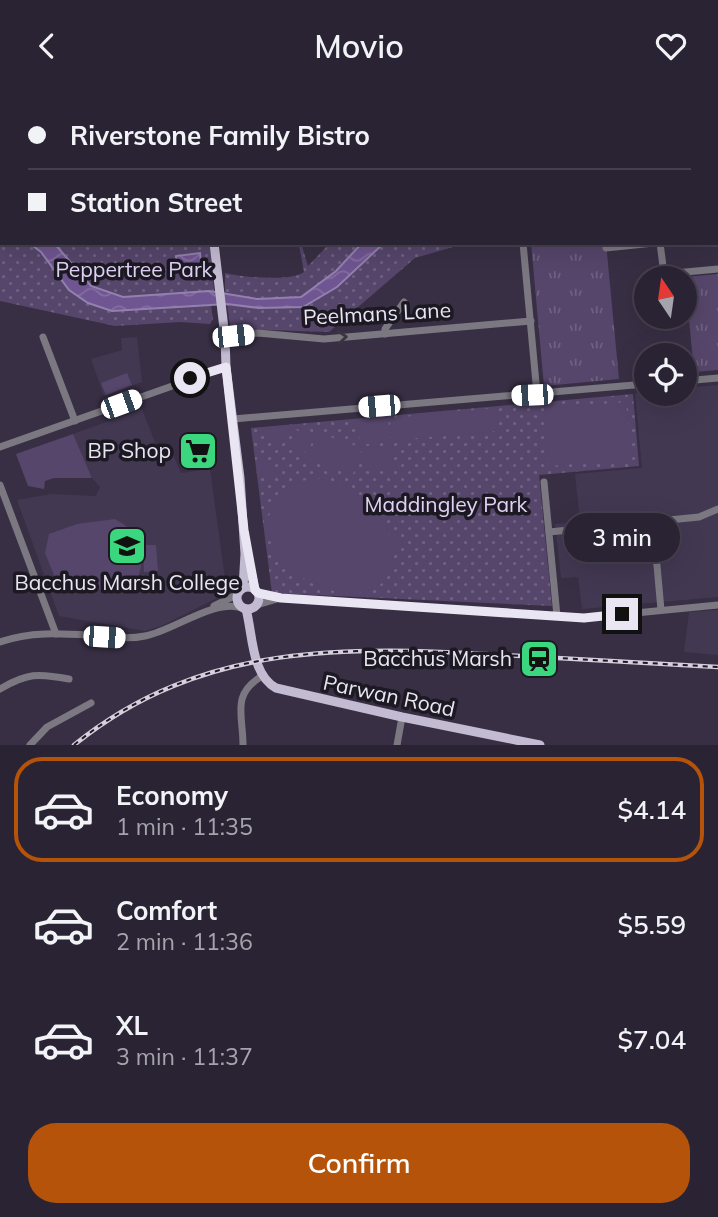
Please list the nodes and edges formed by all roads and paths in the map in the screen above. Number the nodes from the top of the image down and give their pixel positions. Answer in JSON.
{"nodes":[{"id":1,"x":214,"y":245,"type":"edge"},
{"id":2,"x":523,"y":245,"type":"edge"},
{"id":3,"x":635,"y":245,"type":"edge"},
{"id":4,"x":660,"y":245,"type":"edge"},
{"id":5,"x":606,"y":248,"type":"dead end"},
{"id":6,"x":663,"y":266,"type":"edge"},
{"id":7,"x":718,"y":269,"type":"edge"},
{"id":8,"x":697,"y":272,"type":"edge"},
{"id":9,"x":404,"y":302,"type":"dead end"},
{"id":10,"x":530,"y":321,"type":"junction"},
{"id":11,"x":384,"y":334,"type":"junction"},
{"id":12,"x":43,"y":337,"type":"dead end"},
{"id":13,"x":225,"y":337,"type":"junction"},
{"id":14,"x":226,"y":367,"type":"junction"},
{"id":15,"x":718,"y":378,"type":"edge"},
{"id":16,"x":697,"y":380,"type":"edge"},
{"id":17,"x":634,"y":385,"type":"edge"},
{"id":18,"x":537,"y":394,"type":"junction"},
{"id":19,"x":233,"y":419,"type":"junction"},
{"id":20,"x":75,"y":421,"type":"junction"},
{"id":21,"x":0,"y":447,"type":"edge"},
{"id":22,"x":544,"y":482,"type":"dead end"},
{"id":23,"x":0,"y":485,"type":"edge"},
{"id":24,"x":718,"y":509,"type":"edge"},
{"id":25,"x":653,"y":521,"type":"junction"},
{"id":26,"x":244,"y":530,"type":"junction"},
{"id":27,"x":549,"y":532,"type":"junction"},
{"id":28,"x":241,"y":591,"type":"junction"},
{"id":29,"x":257,"y":591,"type":"junction"},
{"id":30,"x":281,"y":598,"type":"junction"},
{"id":31,"x":718,"y":605,"type":"edge"},
{"id":32,"x":250,"y":607,"type":"junction"},
{"id":33,"x":662,"y":610,"type":"junction"},
{"id":34,"x":46,"y":611,"type":"junction"},
{"id":35,"x":557,"y":616,"type":"junction"},
{"id":36,"x":163,"y":630,"type":"junction"},
{"id":37,"x":47,"y":633,"type":"junction"},
{"id":38,"x":56,"y":633,"type":"junction"},
{"id":39,"x":0,"y":642,"type":"edge"},
{"id":40,"x":262,"y":677,"type":"junction"},
{"id":41,"x":69,"y":679,"type":"dead end"},
{"id":42,"x":0,"y":689,"type":"edge"},
{"id":43,"x":91,"y":703,"type":"dead end"},
{"id":44,"x":402,"y":717,"type":"junction"},
{"id":45,"x":30,"y":744,"type":"edge"},
{"id":46,"x":243,"y":744,"type":"edge"},
{"id":47,"x":397,"y":744,"type":"edge"},
{"id":48,"x":540,"y":744,"type":"edge"}],
"edges":[{"from":1,"to":13,"type":"main road"},
{"from":2,"to":10,"type":"street"},
{"from":3,"to":5,"type":"street"},
{"from":4,"to":6,"type":"street"},
{"from":7,"to":8,"type":"street"},
{"from":9,"to":11,"type":"street"},
{"from":10,"to":11,"type":"street","name":"Peelmans Lane"},
{"from":10,"to":18,"type":"street"},
{"from":13,"to":11,"type":"street","name":"Peelmans Lane","one_way":true},
{"from":12,"to":20,"type":"street"},
{"from":13,"to":14,"type":"main road"},
{"from":14,"to":19,"type":"main road"},
{"from":14,"to":20,"type":"street"},
{"from":15,"to":16,"type":"street"},
{"from":17,"to":18,"type":"street"},
{"from":18,"to":19,"type":"street"},
{"from":19,"to":26,"type":"main road"},
{"from":20,"to":21,"type":"street"},
{"from":22,"to":27,"type":"street"},
{"from":23,"to":34,"type":"street"},
{"from":24,"to":25,"type":"street"},
{"from":25,"to":27,"type":"street"},
{"from":25,"to":33,"type":"street"},
{"from":26,"to":28,"type":"main road"},
{"from":26,"to":29,"type":"main road"},
{"from":27,"to":35,"type":"street"},
{"from":28,"to":29,"type":"main road"},
{"from":28,"to":32,"type":"main road"},
{"from":28,"to":36,"type":"street"},
{"from":29,"to":30,"type":"street"},
{"from":29,"to":32,"type":"main road"},
{"from":30,"to":32,"type":"street"},
{"from":30,"to":35,"type":"street"},
{"from":31,"to":33,"type":"street"},
{"from":32,"to":36,"type":"street"},
{"from":32,"to":40,"type":"main road"},
{"from":33,"to":35,"type":"street"},
{"from":34,"to":37,"type":"street"},
{"from":34,"to":38,"type":"street"},
{"from":36,"to":38,"type":"street"},
{"from":37,"to":38,"type":"street"},
{"from":37,"to":39,"type":"street"},
{"from":40,"to":44,"type":"main road","name":"Parwan Road"},
{"from":40,"to":46,"type":"street"},
{"from":41,"to":42,"type":"street"},
{"from":43,"to":45,"type":"street"},
{"from":44,"to":47,"type":"street"},
{"from":44,"to":48,"type":"main road","name":"Parwan Road"}]}
